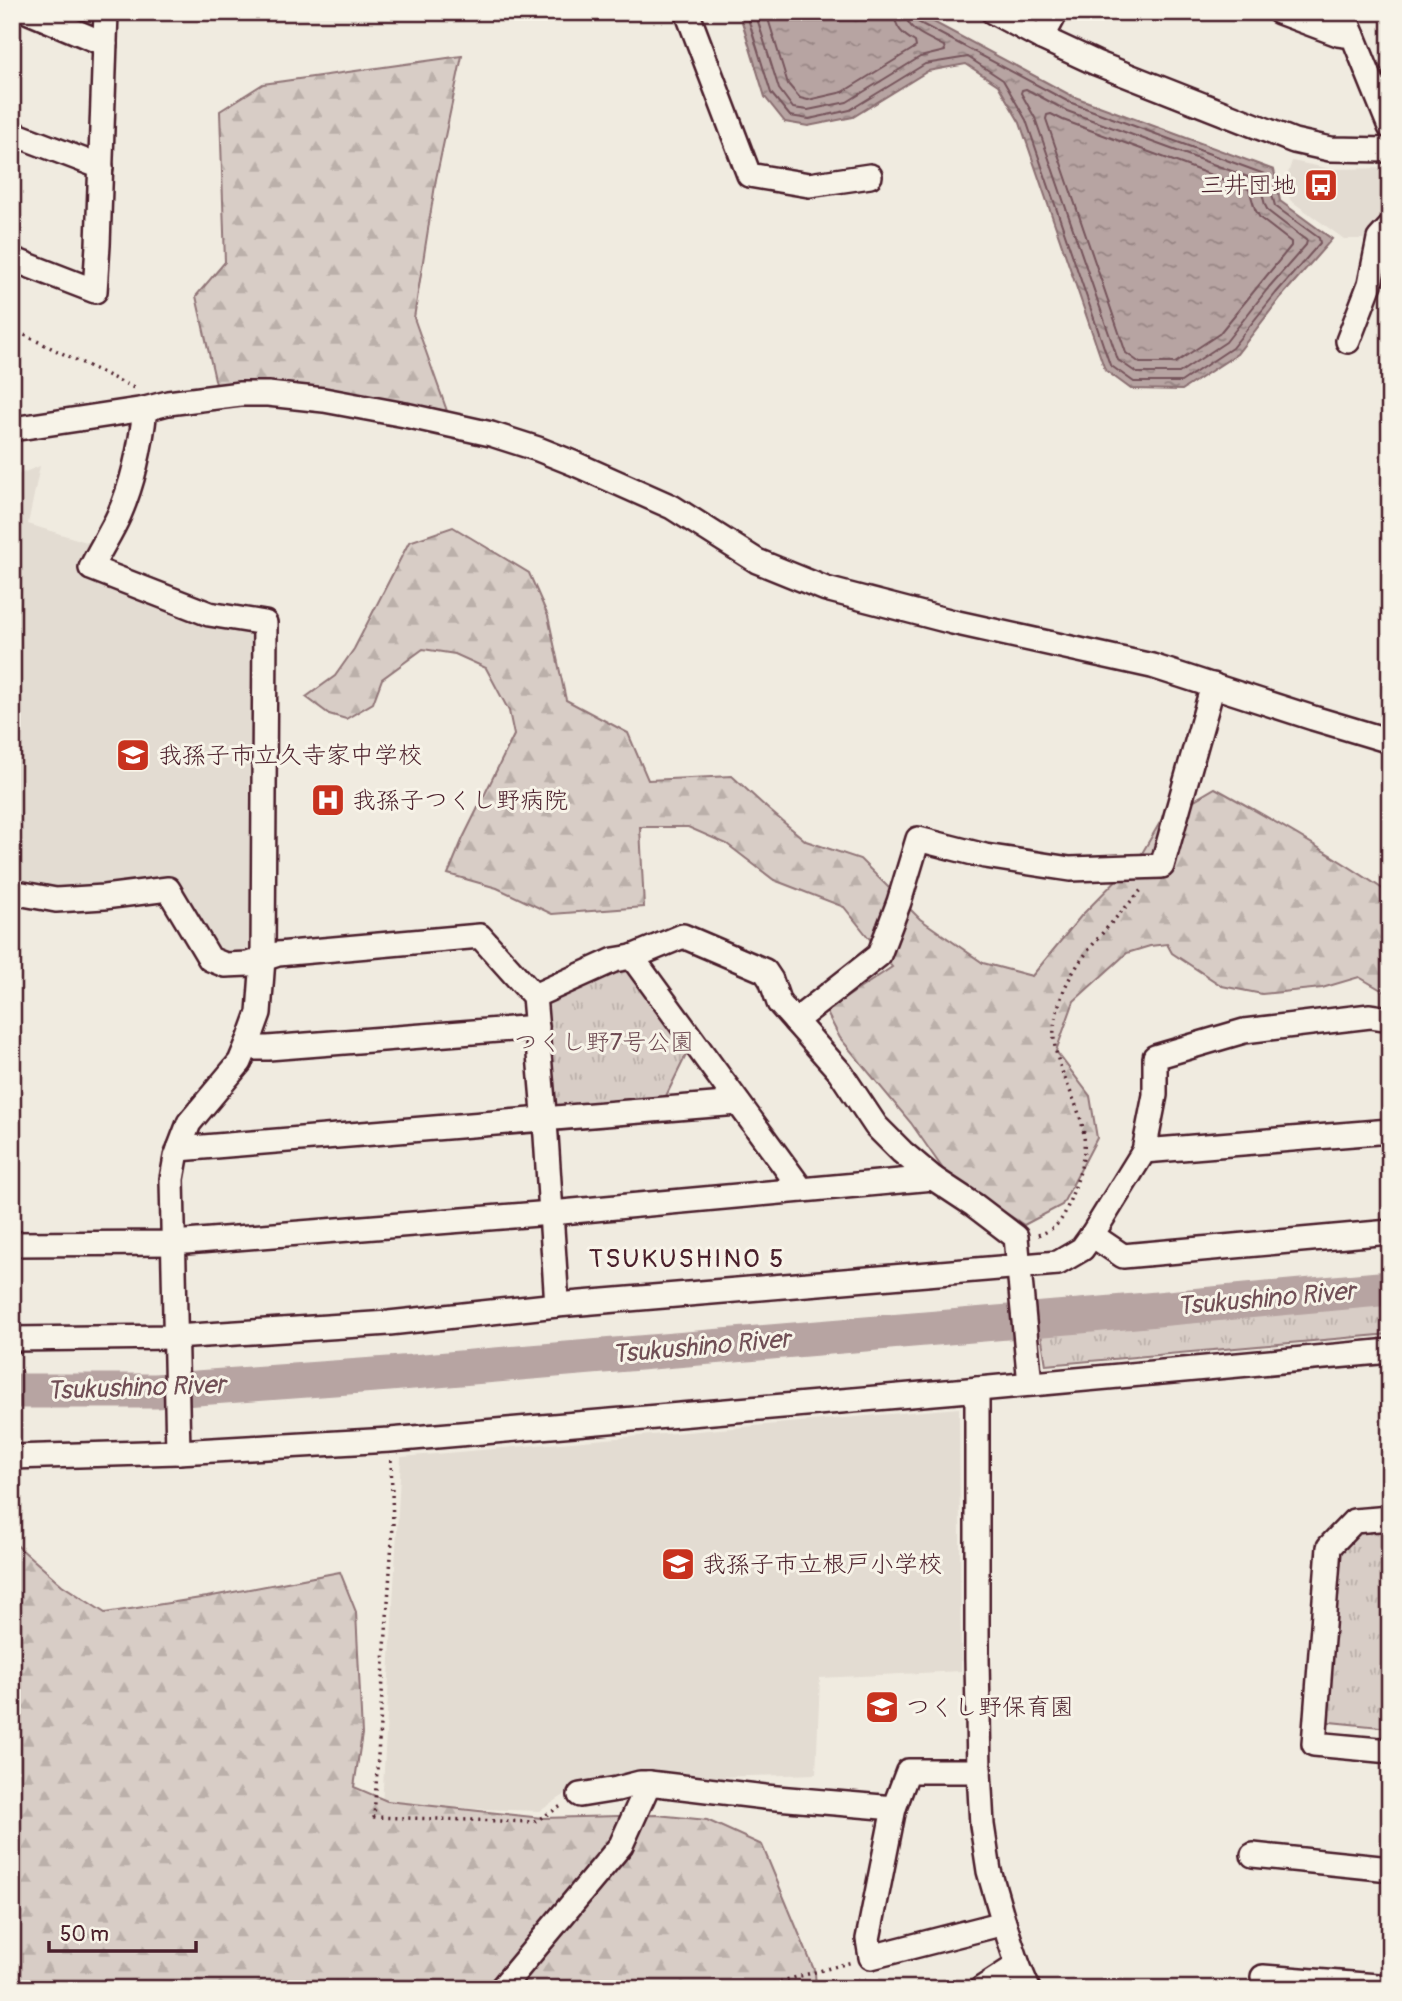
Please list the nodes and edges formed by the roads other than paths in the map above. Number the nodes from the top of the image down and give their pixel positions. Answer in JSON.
{"nodes":[{"id":1,"x":29,"y":12,"type":"edge"},
{"id":2,"x":106,"y":12,"type":"edge"},
{"id":3,"x":687,"y":12,"type":"edge"},
{"id":4,"x":993,"y":12,"type":"edge"},
{"id":5,"x":1056,"y":12,"type":"edge"},
{"id":6,"x":1279,"y":12,"type":"edge"},
{"id":7,"x":1343,"y":12,"type":"edge"},
{"id":8,"x":1353,"y":36,"type":"junction"},
{"id":9,"x":1042,"y":38,"type":"junction"},
{"id":10,"x":106,"y":44,"type":"junction"},
{"id":11,"x":1390,"y":127,"type":"edge"},
{"id":12,"x":12,"y":133,"type":"edge"},
{"id":13,"x":1390,"y":150,"type":"edge"},
{"id":14,"x":101,"y":167,"type":"junction"},
{"id":15,"x":870,"y":176,"type":"dead end"},
{"id":16,"x":1390,"y":227,"type":"edge"},
{"id":17,"x":12,"y":259,"type":"edge"},
{"id":18,"x":1348,"y":341,"type":"dead end"},
{"id":19,"x":145,"y":410,"type":"junction"},
{"id":20,"x":12,"y":429,"type":"edge"},
{"id":21,"x":1213,"y":685,"type":"junction"},
{"id":22,"x":1390,"y":740,"type":"edge"},
{"id":23,"x":12,"y":891,"type":"edge"},
{"id":24,"x":632,"y":957,"type":"junction"},
{"id":25,"x":263,"y":959,"type":"junction"},
{"id":26,"x":534,"y":996,"type":"junction"},
{"id":27,"x":1390,"y":1019,"type":"edge"},
{"id":28,"x":795,"y":1021,"type":"junction"},
{"id":29,"x":537,"y":1027,"type":"junction"},
{"id":30,"x":248,"y":1043,"type":"junction"},
{"id":31,"x":738,"y":1103,"type":"junction"},
{"id":32,"x":545,"y":1119,"type":"junction"},
{"id":33,"x":1390,"y":1131,"type":"edge"},
{"id":34,"x":179,"y":1149,"type":"junction"},
{"id":35,"x":1144,"y":1151,"type":"junction"},
{"id":36,"x":933,"y":1178,"type":"junction"},
{"id":37,"x":802,"y":1190,"type":"junction"},
{"id":38,"x":551,"y":1213,"type":"junction"},
{"id":39,"x":1390,"y":1232,"type":"edge"},
{"id":40,"x":1092,"y":1235,"type":"junction"},
{"id":41,"x":173,"y":1243,"type":"junction"},
{"id":42,"x":12,"y":1244,"type":"edge"},
{"id":43,"x":1019,"y":1265,"type":"junction"},
{"id":44,"x":557,"y":1305,"type":"junction"},
{"id":45,"x":175,"y":1337,"type":"junction"},
{"id":46,"x":12,"y":1339,"type":"edge"},
{"id":47,"x":1390,"y":1351,"type":"edge"},
{"id":48,"x":1030,"y":1384,"type":"junction"},
{"id":49,"x":977,"y":1389,"type":"junction"},
{"id":50,"x":178,"y":1452,"type":"junction"},
{"id":51,"x":12,"y":1457,"type":"edge"},
{"id":52,"x":1390,"y":1518,"type":"edge"},
{"id":53,"x":1390,"y":1751,"type":"edge"},
{"id":54,"x":979,"y":1771,"type":"junction"},
{"id":55,"x":649,"y":1783,"type":"junction"},
{"id":56,"x":580,"y":1795,"type":"road end"},
{"id":57,"x":894,"y":1808,"type":"junction"},
{"id":58,"x":1253,"y":1856,"type":"dead end"},
{"id":59,"x":1390,"y":1869,"type":"edge"},
{"id":60,"x":1004,"y":1923,"type":"junction"},
{"id":61,"x":1018,"y":1965,"type":"junction"},
{"id":62,"x":1263,"y":1977,"type":"dead end"},
{"id":63,"x":1390,"y":1987,"type":"edge"},
{"id":64,"x":501,"y":1989,"type":"edge"},
{"id":65,"x":981,"y":1989,"type":"edge"},
{"id":66,"x":1028,"y":1989,"type":"edge"}],
"edges":[{"from":1,"to":10,"type":"street"},
{"from":2,"to":10,"type":"street"},
{"from":3,"to":15,"type":"street"},
{"from":4,"to":9,"type":"street"},
{"from":5,"to":9,"type":"street"},
{"from":6,"to":8,"type":"street"},
{"from":7,"to":8,"type":"street"},
{"from":8,"to":11,"type":"street"},
{"from":9,"to":13,"type":"street"},
{"from":10,"to":14,"type":"street"},
{"from":12,"to":14,"type":"street"},
{"from":14,"to":17,"type":"street"},
{"from":16,"to":18,"type":"street"},
{"from":19,"to":20,"type":"street"},
{"from":19,"to":21,"type":"street"},
{"from":19,"to":25,"type":"street"},
{"from":21,"to":22,"type":"street"},
{"from":21,"to":28,"type":"street"},
{"from":23,"to":25,"type":"street"},
{"from":24,"to":26,"type":"street"},
{"from":24,"to":28,"type":"street"},
{"from":24,"to":31,"type":"street"},
{"from":25,"to":26,"type":"street"},
{"from":25,"to":30,"type":"street"},
{"from":26,"to":29,"type":"street"},
{"from":27,"to":35,"type":"street"},
{"from":28,"to":36,"type":"street"},
{"from":29,"to":30,"type":"street"},
{"from":29,"to":32,"type":"street"},
{"from":30,"to":34,"type":"street"},
{"from":31,"to":32,"type":"street"},
{"from":31,"to":37,"type":"street"},
{"from":32,"to":34,"type":"street"},
{"from":32,"to":38,"type":"street"},
{"from":33,"to":35,"type":"street"},
{"from":34,"to":41,"type":"street"},
{"from":35,"to":40,"type":"street"},
{"from":36,"to":37,"type":"street"},
{"from":36,"to":43,"type":"street"},
{"from":37,"to":38,"type":"street"},
{"from":38,"to":41,"type":"street"},
{"from":38,"to":44,"type":"street"},
{"from":39,"to":40,"type":"street"},
{"from":40,"to":43,"type":"street"},
{"from":41,"to":42,"type":"street"},
{"from":41,"to":45,"type":"street"},
{"from":43,"to":44,"type":"street"},
{"from":43,"to":48,"type":"street"},
{"from":44,"to":45,"type":"street"},
{"from":45,"to":46,"type":"street"},
{"from":45,"to":50,"type":"street"},
{"from":47,"to":48,"type":"street"},
{"from":48,"to":49,"type":"street"},
{"from":49,"to":50,"type":"street"},
{"from":49,"to":54,"type":"street"},
{"from":50,"to":51,"type":"street"},
{"from":52,"to":53,"type":"street"},
{"from":54,"to":57,"type":"street"},
{"from":54,"to":60,"type":"street"},
{"from":55,"to":56,"type":"street"},
{"from":55,"to":57,"type":"street"},
{"from":55,"to":64,"type":"street"},
{"from":57,"to":60,"type":"street"},
{"from":58,"to":59,"type":"street"},
{"from":60,"to":61,"type":"street"},
{"from":61,"to":65,"type":"street"},
{"from":61,"to":66,"type":"street"},
{"from":62,"to":63,"type":"street"}]}
